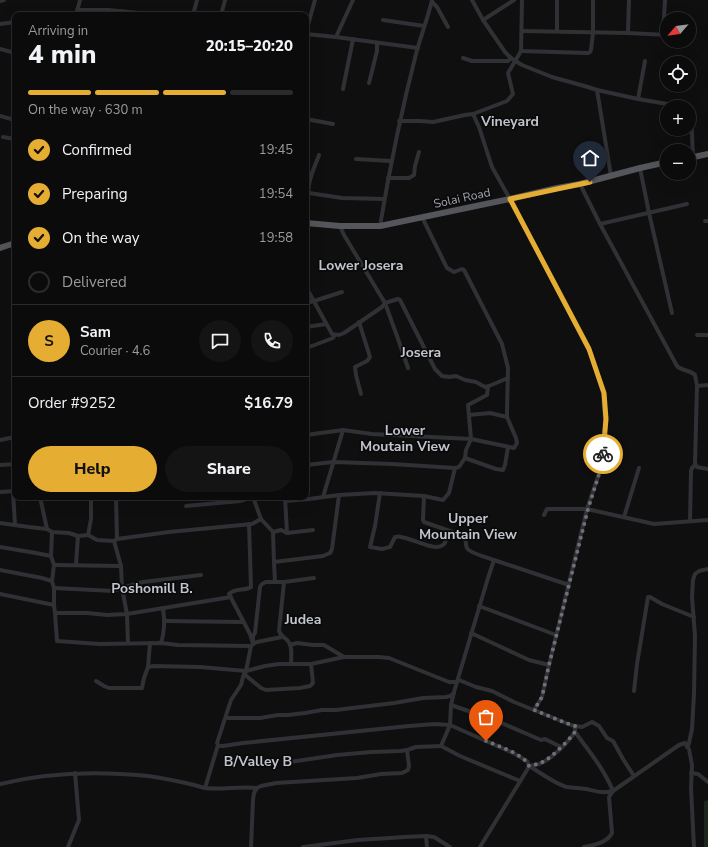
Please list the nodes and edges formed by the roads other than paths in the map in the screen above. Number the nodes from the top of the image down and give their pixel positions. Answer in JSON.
{"nodes":[{"id":1,"x":4,"y":0,"type":"edge"},
{"id":2,"x":80,"y":0,"type":"edge"},
{"id":3,"x":197,"y":0,"type":"edge"},
{"id":4,"x":225,"y":0,"type":"edge"},
{"id":5,"x":315,"y":0,"type":"edge"},
{"id":6,"x":353,"y":0,"type":"edge"},
{"id":7,"x":472,"y":0,"type":"edge"},
{"id":8,"x":512,"y":0,"type":"edge"},
{"id":9,"x":522,"y":0,"type":"edge"},
{"id":10,"x":557,"y":0,"type":"edge"},
{"id":11,"x":593,"y":0,"type":"edge"},
{"id":12,"x":630,"y":0,"type":"edge"},
{"id":13,"x":665,"y":0,"type":"edge"},
{"id":14,"x":0,"y":1,"type":"edge"},
{"id":15,"x":432,"y":1,"type":"edge"},
{"id":16,"x":77,"y":12,"type":"edge"},
{"id":17,"x":87,"y":12,"type":"edge"},
{"id":18,"x":124,"y":12,"type":"edge"},
{"id":19,"x":194,"y":12,"type":"edge"},
{"id":20,"x":222,"y":12,"type":"edge"},
{"id":21,"x":665,"y":12,"type":"edge"},
{"id":22,"x":383,"y":20,"type":"dead end"},
{"id":23,"x":483,"y":20,"type":"junction"},
{"id":24,"x":12,"y":22,"type":"edge"},
{"id":25,"x":309,"y":22,"type":"edge"},
{"id":26,"x":0,"y":24,"type":"edge"},
{"id":27,"x":424,"y":26,"type":"junction"},
{"id":28,"x":448,"y":27,"type":"dead end"},
{"id":29,"x":522,"y":31,"type":"junction"},
{"id":30,"x":557,"y":31,"type":"junction"},
{"id":31,"x":309,"y":33,"type":"edge"},
{"id":32,"x":593,"y":33,"type":"junction"},
{"id":33,"x":628,"y":33,"type":"junction"},
{"id":34,"x":660,"y":35,"type":"edge"},
{"id":35,"x":336,"y":37,"type":"junction"},
{"id":36,"x":353,"y":39,"type":"junction"},
{"id":37,"x":378,"y":43,"type":"junction"},
{"id":38,"x":418,"y":48,"type":"junction"},
{"id":39,"x":0,"y":49,"type":"edge"},
{"id":40,"x":521,"y":51,"type":"junction"},
{"id":41,"x":12,"y":52,"type":"edge"},
{"id":42,"x":464,"y":58,"type":"dead end"},
{"id":43,"x":513,"y":60,"type":"junction"},
{"id":44,"x":645,"y":61,"type":"dead end"},
{"id":45,"x":369,"y":83,"type":"dead end"},
{"id":46,"x":343,"y":89,"type":"dead end"},
{"id":47,"x":598,"y":90,"type":"junction"},
{"id":48,"x":638,"y":99,"type":"junction"},
{"id":49,"x":660,"y":103,"type":"edge"},
{"id":50,"x":473,"y":114,"type":"junction"},
{"id":51,"x":0,"y":116,"type":"edge"},
{"id":52,"x":12,"y":119,"type":"edge"},
{"id":53,"x":309,"y":119,"type":"edge"},
{"id":54,"x":400,"y":121,"type":"junction"},
{"id":55,"x":333,"y":124,"type":"dead end"},
{"id":56,"x":3,"y":137,"type":"dead end"},
{"id":57,"x":12,"y":138,"type":"edge"},
{"id":58,"x":419,"y":152,"type":"dead end"},
{"id":59,"x":708,"y":154,"type":"edge"},
{"id":60,"x":319,"y":155,"type":"dead end"},
{"id":61,"x":696,"y":157,"type":"edge"},
{"id":62,"x":356,"y":159,"type":"dead end"},
{"id":63,"x":392,"y":160,"type":"junction"},
{"id":64,"x":660,"y":164,"type":"edge"},
{"id":65,"x":640,"y":168,"type":"junction"},
{"id":66,"x":611,"y":176,"type":"junction"},
{"id":67,"x":388,"y":178,"type":"junction"},
{"id":68,"x":309,"y":184,"type":"edge"},
{"id":69,"x":580,"y":184,"type":"junction"},
{"id":70,"x":309,"y":193,"type":"edge"},
{"id":71,"x":510,"y":199,"type":"junction"},
{"id":72,"x":384,"y":200,"type":"junction"},
{"id":73,"x":687,"y":204,"type":"dead end"},
{"id":74,"x":649,"y":212,"type":"junction"},
{"id":75,"x":422,"y":217,"type":"junction"},
{"id":76,"x":309,"y":223,"type":"edge"},
{"id":77,"x":600,"y":224,"type":"junction"},
{"id":78,"x":340,"y":226,"type":"junction"},
{"id":79,"x":380,"y":226,"type":"junction"},
{"id":80,"x":12,"y":244,"type":"edge"},
{"id":81,"x":0,"y":248,"type":"edge"},
{"id":82,"x":342,"y":292,"type":"dead end"},
{"id":83,"x":309,"y":293,"type":"edge"},
{"id":84,"x":314,"y":302,"type":"junction"},
{"id":85,"x":309,"y":303,"type":"edge"},
{"id":86,"x":385,"y":303,"type":"junction"},
{"id":87,"x":672,"y":313,"type":"dead end"},
{"id":88,"x":359,"y":322,"type":"junction"},
{"id":89,"x":326,"y":324,"type":"junction"},
{"id":90,"x":309,"y":327,"type":"edge"},
{"id":91,"x":335,"y":335,"type":"junction"},
{"id":92,"x":697,"y":335,"type":"dead end"},
{"id":93,"x":708,"y":335,"type":"edge"},
{"id":94,"x":309,"y":346,"type":"edge"},
{"id":95,"x":408,"y":368,"type":"dead end"},
{"id":96,"x":508,"y":378,"type":"junction"},
{"id":97,"x":488,"y":386,"type":"junction"},
{"id":98,"x":697,"y":386,"type":"junction"},
{"id":99,"x":708,"y":386,"type":"edge"},
{"id":100,"x":361,"y":394,"type":"dead end"},
{"id":101,"x":469,"y":415,"type":"junction"},
{"id":102,"x":507,"y":417,"type":"junction"},
{"id":103,"x":342,"y":430,"type":"junction"},
{"id":104,"x":309,"y":435,"type":"edge"},
{"id":105,"x":12,"y":438,"type":"edge"},
{"id":106,"x":471,"y":439,"type":"junction"},
{"id":107,"x":0,"y":440,"type":"edge"},
{"id":108,"x":508,"y":446,"type":"junction"},
{"id":109,"x":465,"y":458,"type":"junction"},
{"id":110,"x":333,"y":462,"type":"junction"},
{"id":111,"x":12,"y":464,"type":"edge"},
{"id":112,"x":0,"y":465,"type":"edge"},
{"id":113,"x":309,"y":465,"type":"edge"},
{"id":114,"x":695,"y":465,"type":"junction"},
{"id":115,"x":455,"y":468,"type":"junction"},
{"id":116,"x":639,"y":468,"type":"dead end"},
{"id":117,"x":708,"y":469,"type":"edge"},
{"id":118,"x":12,"y":491,"type":"edge"},
{"id":119,"x":0,"y":492,"type":"edge"},
{"id":120,"x":380,"y":493,"type":"junction"},
{"id":121,"x":339,"y":495,"type":"junction"},
{"id":122,"x":424,"y":496,"type":"junction"},
{"id":123,"x":323,"y":497,"type":"junction"},
{"id":124,"x":309,"y":498,"type":"edge"},
{"id":125,"x":14,"y":500,"type":"edge"},
{"id":126,"x":41,"y":500,"type":"edge"},
{"id":127,"x":91,"y":500,"type":"edge"},
{"id":128,"x":116,"y":500,"type":"edge"},
{"id":129,"x":243,"y":500,"type":"edge"},
{"id":130,"x":254,"y":500,"type":"edge"},
{"id":131,"x":285,"y":500,"type":"edge"},
{"id":132,"x":186,"y":506,"type":"dead end"},
{"id":133,"x":588,"y":509,"type":"junction"},
{"id":134,"x":544,"y":515,"type":"dead end"},
{"id":135,"x":624,"y":517,"type":"junction"},
{"id":136,"x":262,"y":519,"type":"junction"},
{"id":137,"x":708,"y":520,"type":"edge"},
{"id":138,"x":690,"y":521,"type":"junction"},
{"id":139,"x":0,"y":523,"type":"edge"},
{"id":140,"x":249,"y":524,"type":"junction"},
{"id":141,"x":15,"y":525,"type":"junction"},
{"id":142,"x":46,"y":529,"type":"junction"},
{"id":143,"x":313,"y":530,"type":"dead end"},
{"id":144,"x":448,"y":531,"type":"junction"},
{"id":145,"x":52,"y":532,"type":"junction"},
{"id":146,"x":273,"y":532,"type":"junction"},
{"id":147,"x":287,"y":533,"type":"junction"},
{"id":148,"x":78,"y":536,"type":"junction"},
{"id":149,"x":88,"y":536,"type":"junction"},
{"id":150,"x":115,"y":540,"type":"junction"},
{"id":151,"x":0,"y":547,"type":"edge"},
{"id":152,"x":51,"y":556,"type":"junction"},
{"id":153,"x":494,"y":560,"type":"junction"},
{"id":154,"x":274,"y":562,"type":"junction"},
{"id":155,"x":54,"y":564,"type":"junction"},
{"id":156,"x":76,"y":564,"type":"junction"},
{"id":157,"x":121,"y":566,"type":"junction"},
{"id":158,"x":708,"y":569,"type":"edge"},
{"id":159,"x":0,"y":570,"type":"edge"},
{"id":160,"x":201,"y":574,"type":"dead end"},
{"id":161,"x":314,"y":578,"type":"dead end"},
{"id":162,"x":52,"y":581,"type":"junction"},
{"id":163,"x":275,"y":582,"type":"junction"},
{"id":164,"x":284,"y":582,"type":"junction"},
{"id":165,"x":569,"y":585,"type":"junction"},
{"id":166,"x":54,"y":588,"type":"junction"},
{"id":167,"x":122,"y":588,"type":"junction"},
{"id":168,"x":0,"y":594,"type":"edge"},
{"id":169,"x":231,"y":597,"type":"junction"},
{"id":170,"x":54,"y":605,"type":"junction"},
{"id":171,"x":480,"y":606,"type":"junction"},
{"id":172,"x":163,"y":608,"type":"junction"},
{"id":173,"x":55,"y":613,"type":"junction"},
{"id":174,"x":126,"y":614,"type":"junction"},
{"id":175,"x":694,"y":617,"type":"junction"},
{"id":176,"x":165,"y":620,"type":"junction"},
{"id":177,"x":243,"y":622,"type":"junction"},
{"id":178,"x":471,"y":633,"type":"junction"},
{"id":179,"x":556,"y":635,"type":"junction"},
{"id":180,"x":282,"y":637,"type":"junction"},
{"id":181,"x":128,"y":643,"type":"junction"},
{"id":182,"x":150,"y":643,"type":"junction"},
{"id":183,"x":161,"y":643,"type":"junction"},
{"id":184,"x":290,"y":644,"type":"junction"},
{"id":185,"x":252,"y":645,"type":"junction"},
{"id":186,"x":344,"y":657,"type":"junction"},
{"id":187,"x":291,"y":664,"type":"junction"},
{"id":188,"x":311,"y":664,"type":"junction"},
{"id":189,"x":549,"y":665,"type":"junction"},
{"id":190,"x":148,"y":667,"type":"junction"},
{"id":191,"x":245,"y":672,"type":"junction"},
{"id":192,"x":96,"y":681,"type":"dead end"},
{"id":193,"x":457,"y":682,"type":"junction"},
{"id":194,"x":634,"y":691,"type":"dead end"},
{"id":195,"x":454,"y":692,"type":"junction"},
{"id":196,"x":451,"y":705,"type":"junction"},
{"id":197,"x":534,"y":710,"type":"junction"},
{"id":198,"x":226,"y":718,"type":"junction"},
{"id":199,"x":450,"y":726,"type":"junction"},
{"id":200,"x":575,"y":726,"type":"junction"},
{"id":201,"x":575,"y":732,"type":"junction"},
{"id":202,"x":218,"y":745,"type":"junction"},
{"id":203,"x":441,"y":746,"type":"junction"},
{"id":204,"x":561,"y":747,"type":"junction"},
{"id":205,"x":687,"y":747,"type":"junction"},
{"id":206,"x":407,"y":750,"type":"junction"},
{"id":207,"x":290,"y":762,"type":"dead end"},
{"id":208,"x":529,"y":766,"type":"junction"},
{"id":209,"x":75,"y":773,"type":"junction"},
{"id":210,"x":691,"y":773,"type":"junction"},
{"id":211,"x":634,"y":776,"type":"junction"},
{"id":212,"x":520,"y":781,"type":"junction"},
{"id":213,"x":708,"y":782,"type":"edge"},
{"id":214,"x":0,"y":784,"type":"edge"},
{"id":215,"x":205,"y":788,"type":"junction"},
{"id":216,"x":257,"y":788,"type":"junction"},
{"id":217,"x":613,"y":791,"type":"junction"},
{"id":218,"x":426,"y":836,"type":"junction"},
{"id":219,"x":329,"y":846,"type":"edge"},
{"id":220,"x":68,"y":847,"type":"edge"},
{"id":221,"x":251,"y":847,"type":"edge"},
{"id":222,"x":303,"y":847,"type":"edge"},
{"id":223,"x":426,"y":847,"type":"edge"},
{"id":224,"x":450,"y":847,"type":"edge"},
{"id":225,"x":480,"y":847,"type":"edge"},
{"id":226,"x":584,"y":847,"type":"edge"},
{"id":227,"x":694,"y":847,"type":"edge"}],
"edges":[{"from":1,"to":14,"type":"street"},
{"from":2,"to":16,"type":"street"},
{"from":3,"to":19,"type":"street"},
{"from":4,"to":20,"type":"street"},
{"from":5,"to":25,"type":"street"},
{"from":6,"to":35,"type":"street"},
{"from":7,"to":23,"type":"street"},
{"from":8,"to":23,"type":"street"},
{"from":9,"to":29,"type":"street"},
{"from":10,"to":30,"type":"street"},
{"from":11,"to":32,"type":"street"},
{"from":12,"to":33,"type":"street"},
{"from":13,"to":21,"type":"street"},
{"from":15,"to":27,"type":"street"},
{"from":15,"to":28,"type":"street"},
{"from":17,"to":18,"type":"street"},
{"from":22,"to":27,"type":"street"},
{"from":23,"to":43,"type":"street"},
{"from":24,"to":26,"type":"street"},
{"from":27,"to":38,"type":"street"},
{"from":29,"to":30,"type":"street"},
{"from":29,"to":40,"type":"street"},
{"from":30,"to":32,"type":"street"},
{"from":31,"to":35,"type":"street"},
{"from":32,"to":33,"type":"street"},
{"from":32,"to":40,"type":"street"},
{"from":33,"to":34,"type":"street"},
{"from":35,"to":36,"type":"street"},
{"from":36,"to":37,"type":"street"},
{"from":36,"to":46,"type":"street"},
{"from":37,"to":38,"type":"street"},
{"from":37,"to":45,"type":"street"},
{"from":38,"to":54,"type":"street"},
{"from":39,"to":41,"type":"street"},
{"from":40,"to":43,"type":"street"},
{"from":42,"to":43,"type":"street"},
{"from":43,"to":47,"type":"street"},
{"from":43,"to":50,"type":"street"},
{"from":44,"to":48,"type":"street"},
{"from":47,"to":48,"type":"street"},
{"from":47,"to":66,"type":"street"},
{"from":48,"to":49,"type":"street"},
{"from":50,"to":54,"type":"street"},
{"from":50,"to":71,"type":"street"},
{"from":51,"to":52,"type":"street"},
{"from":53,"to":55,"type":"street"},
{"from":54,"to":63,"type":"street"},
{"from":56,"to":57,"type":"street"},
{"from":58,"to":67,"type":"street"},
{"from":59,"to":61,"type":"highway"},
{"from":60,"to":68,"type":"street"},
{"from":62,"to":63,"type":"street"},
{"from":63,"to":67,"type":"street"},
{"from":64,"to":65,"type":"highway","name":"Solai Road"},
{"from":65,"to":66,"type":"highway","name":"Solai Road"},
{"from":65,"to":74,"type":"street"},
{"from":66,"to":69,"type":"highway","name":"Solai Road"},
{"from":67,"to":72,"type":"street"},
{"from":69,"to":71,"type":"highway","name":"Solai Road"},
{"from":69,"to":77,"type":"street"},
{"from":70,"to":72,"type":"street"},
{"from":71,"to":75,"type":"highway","name":"Solai Road"},
{"from":71,"to":133,"type":"street"},
{"from":72,"to":79,"type":"street"},
{"from":73,"to":74,"type":"street"},
{"from":74,"to":77,"type":"street"},
{"from":74,"to":87,"type":"street"},
{"from":75,"to":79,"type":"highway","name":"Solai Road"},
{"from":75,"to":96,"type":"street"},
{"from":76,"to":78,"type":"highway","name":"Solai Road"},
{"from":77,"to":98,"type":"street"},
{"from":78,"to":79,"type":"highway","name":"Solai Road"},
{"from":78,"to":86,"type":"street"},
{"from":80,"to":81,"type":"highway"},
{"from":82,"to":84,"type":"street"},
{"from":83,"to":84,"type":"street"},
{"from":84,"to":85,"type":"street"},
{"from":84,"to":89,"type":"street"},
{"from":86,"to":88,"type":"street"},
{"from":86,"to":95,"type":"street"},
{"from":86,"to":97,"type":"street"},
{"from":88,"to":91,"type":"street"},
{"from":88,"to":100,"type":"street"},
{"from":89,"to":90,"type":"street"},
{"from":89,"to":91,"type":"street"},
{"from":91,"to":94,"type":"street"},
{"from":92,"to":93,"type":"street"},
{"from":96,"to":97,"type":"street"},
{"from":96,"to":102,"type":"street"},
{"from":97,"to":101,"type":"street"},
{"from":98,"to":99,"type":"street"},
{"from":98,"to":114,"type":"street"},
{"from":101,"to":102,"type":"street"},
{"from":101,"to":106,"type":"street"},
{"from":102,"to":108,"type":"street"},
{"from":103,"to":104,"type":"street"},
{"from":103,"to":106,"type":"street"},
{"from":103,"to":110,"type":"street"},
{"from":105,"to":107,"type":"street"},
{"from":106,"to":108,"type":"street"},
{"from":106,"to":109,"type":"street"},
{"from":108,"to":109,"type":"street"},
{"from":109,"to":115,"type":"street"},
{"from":110,"to":113,"type":"street"},
{"from":110,"to":115,"type":"street"},
{"from":110,"to":123,"type":"street"},
{"from":111,"to":112,"type":"street"},
{"from":114,"to":117,"type":"street"},
{"from":114,"to":138,"type":"street"},
{"from":115,"to":122,"type":"street"},
{"from":116,"to":135,"type":"street"},
{"from":118,"to":119,"type":"street"},
{"from":120,"to":121,"type":"street"},
{"from":120,"to":122,"type":"street"},
{"from":120,"to":144,"type":"street"},
{"from":121,"to":123,"type":"street"},
{"from":121,"to":154,"type":"street"},
{"from":122,"to":144,"type":"street"},
{"from":123,"to":124,"type":"street"},
{"from":125,"to":141,"type":"street"},
{"from":126,"to":142,"type":"street"},
{"from":127,"to":149,"type":"street"},
{"from":128,"to":150,"type":"street"},
{"from":129,"to":132,"type":"street"},
{"from":130,"to":136,"type":"street"},
{"from":131,"to":147,"type":"street"},
{"from":133,"to":134,"type":"street"},
{"from":133,"to":135,"type":"street"},
{"from":133,"to":165,"type":"street"},
{"from":135,"to":138,"type":"street"},
{"from":136,"to":140,"type":"street"},
{"from":136,"to":146,"type":"street"},
{"from":137,"to":138,"type":"street"},
{"from":139,"to":141,"type":"street"},
{"from":140,"to":150,"type":"street"},
{"from":140,"to":169,"type":"street"},
{"from":141,"to":142,"type":"street"},
{"from":142,"to":145,"type":"street"},
{"from":143,"to":147,"type":"street"},
{"from":144,"to":153,"type":"street"},
{"from":145,"to":148,"type":"street"},
{"from":145,"to":152,"type":"street"},
{"from":146,"to":147,"type":"street"},
{"from":146,"to":154,"type":"street"},
{"from":148,"to":149,"type":"street"},
{"from":148,"to":156,"type":"street"},
{"from":149,"to":150,"type":"street"},
{"from":150,"to":157,"type":"street"},
{"from":151,"to":152,"type":"street"},
{"from":152,"to":155,"type":"street"},
{"from":153,"to":165,"type":"street"},
{"from":153,"to":171,"type":"street"},
{"from":154,"to":163,"type":"street"},
{"from":155,"to":156,"type":"street"},
{"from":155,"to":162,"type":"street"},
{"from":156,"to":157,"type":"street"},
{"from":157,"to":167,"type":"street"},
{"from":158,"to":175,"type":"street"},
{"from":159,"to":162,"type":"street"},
{"from":160,"to":167,"type":"street"},
{"from":161,"to":164,"type":"street"},
{"from":162,"to":166,"type":"street"},
{"from":163,"to":164,"type":"street"},
{"from":163,"to":185,"type":"street"},
{"from":164,"to":180,"type":"street"},
{"from":165,"to":179,"type":"street"},
{"from":166,"to":167,"type":"street"},
{"from":166,"to":170,"type":"street"},
{"from":167,"to":174,"type":"street"},
{"from":168,"to":170,"type":"street"},
{"from":169,"to":172,"type":"street"},
{"from":169,"to":177,"type":"street"},
{"from":170,"to":173,"type":"street"},
{"from":171,"to":178,"type":"street"},
{"from":171,"to":179,"type":"street"},
{"from":172,"to":174,"type":"street"},
{"from":172,"to":176,"type":"street"},
{"from":173,"to":174,"type":"street"},
{"from":173,"to":181,"type":"street"},
{"from":174,"to":181,"type":"street"},
{"from":175,"to":194,"type":"street"},
{"from":175,"to":205,"type":"street"},
{"from":176,"to":177,"type":"street"},
{"from":176,"to":183,"type":"street"},
{"from":177,"to":185,"type":"street"},
{"from":178,"to":189,"type":"street"},
{"from":178,"to":193,"type":"street"},
{"from":179,"to":189,"type":"street"},
{"from":180,"to":184,"type":"street"},
{"from":180,"to":185,"type":"street"},
{"from":181,"to":182,"type":"street"},
{"from":182,"to":183,"type":"street"},
{"from":182,"to":190,"type":"street"},
{"from":183,"to":185,"type":"street"},
{"from":184,"to":186,"type":"street"},
{"from":184,"to":187,"type":"street"},
{"from":185,"to":191,"type":"street"},
{"from":186,"to":188,"type":"street"},
{"from":186,"to":193,"type":"street"},
{"from":187,"to":188,"type":"street"},
{"from":187,"to":191,"type":"street"},
{"from":188,"to":191,"type":"street"},
{"from":189,"to":197,"type":"street"},
{"from":190,"to":191,"type":"street"},
{"from":190,"to":192,"type":"street"},
{"from":191,"to":198,"type":"street"},
{"from":193,"to":195,"type":"street"},
{"from":193,"to":197,"type":"street"},
{"from":195,"to":196,"type":"street"},
{"from":195,"to":198,"type":"street"},
{"from":196,"to":199,"type":"street"},
{"from":196,"to":204,"type":"street"},
{"from":197,"to":200,"type":"street"},
{"from":198,"to":202,"type":"street"},
{"from":199,"to":202,"type":"street"},
{"from":199,"to":203,"type":"street"},
{"from":199,"to":208,"type":"street"},
{"from":200,"to":201,"type":"street"},
{"from":200,"to":211,"type":"street"},
{"from":201,"to":204,"type":"street"},
{"from":201,"to":217,"type":"street"},
{"from":202,"to":215,"type":"street"},
{"from":203,"to":206,"type":"street"},
{"from":203,"to":212,"type":"street"},
{"from":204,"to":208,"type":"street"},
{"from":205,"to":210,"type":"street"},
{"from":205,"to":211,"type":"street"},
{"from":206,"to":207,"type":"street"},
{"from":206,"to":216,"type":"street"},
{"from":208,"to":212,"type":"street"},
{"from":208,"to":217,"type":"street"},
{"from":209,"to":214,"type":"street"},
{"from":209,"to":215,"type":"street"},
{"from":209,"to":220,"type":"street"},
{"from":210,"to":213,"type":"street"},
{"from":210,"to":227,"type":"street"},
{"from":211,"to":217,"type":"street"},
{"from":212,"to":225,"type":"street"},
{"from":215,"to":216,"type":"street"},
{"from":216,"to":221,"type":"street"},
{"from":217,"to":226,"type":"street"},
{"from":218,"to":219,"type":"street"},
{"from":218,"to":223,"type":"street"},
{"from":218,"to":224,"type":"street"},
{"from":219,"to":222,"type":"street"}]}
